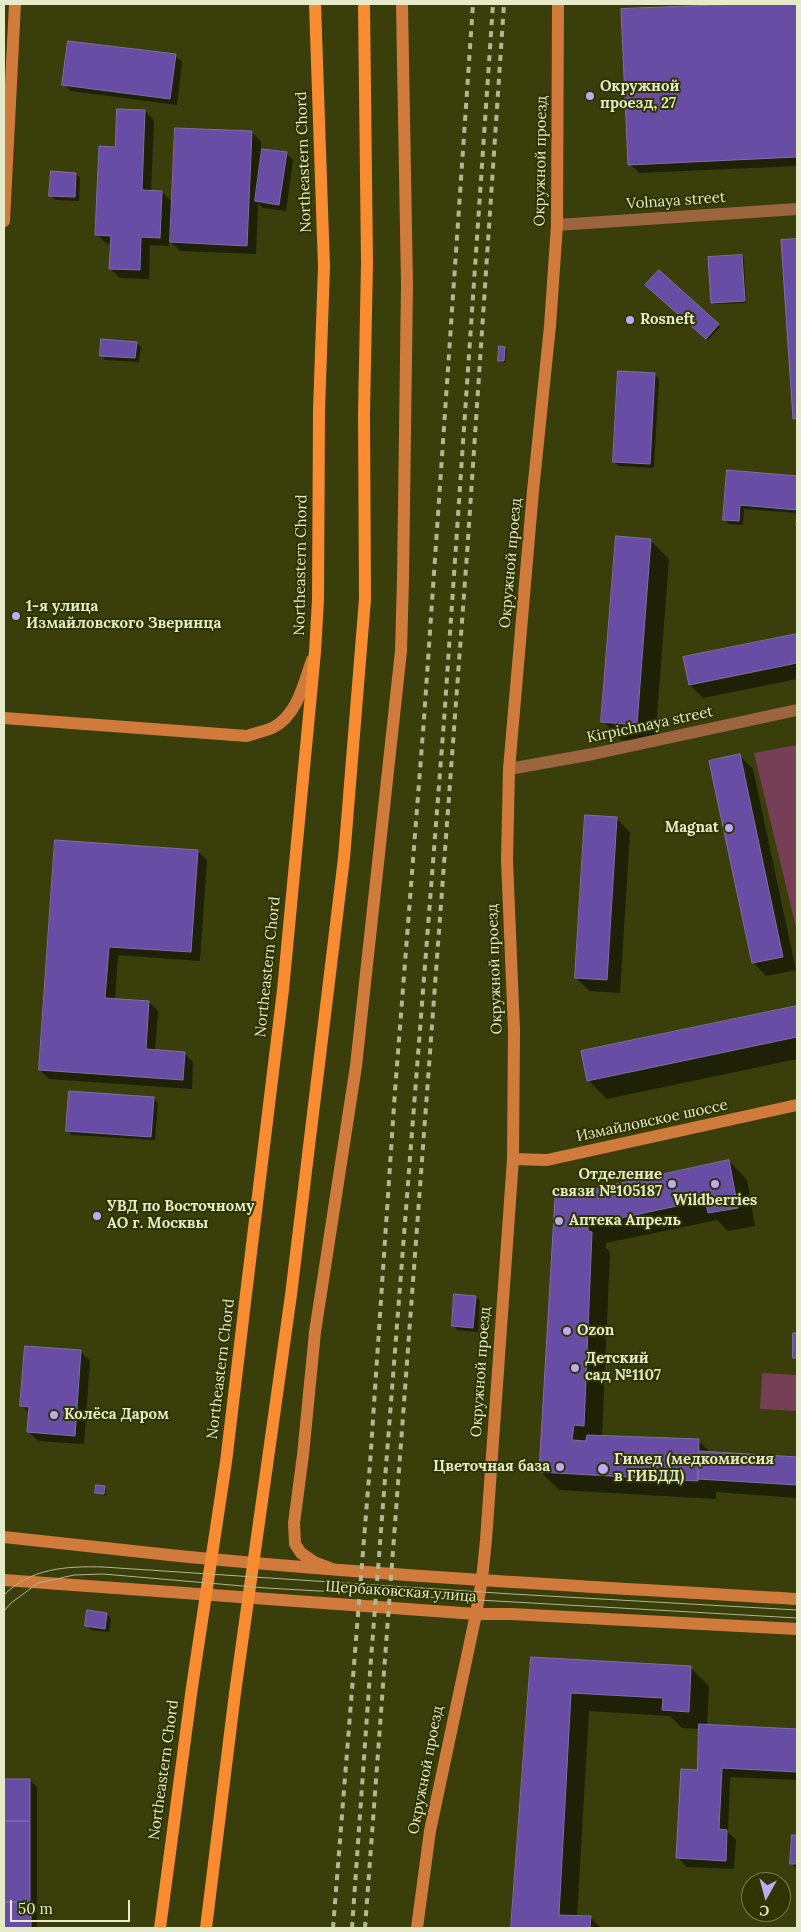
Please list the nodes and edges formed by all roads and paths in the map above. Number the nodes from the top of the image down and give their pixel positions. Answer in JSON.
{"nodes":[{"id":1,"x":15,"y":4,"type":"edge"},
{"id":2,"x":315,"y":4,"type":"edge"},
{"id":3,"x":364,"y":4,"type":"edge"},
{"id":4,"x":402,"y":4,"type":"edge"},
{"id":5,"x":558,"y":4,"type":"edge"},
{"id":6,"x":797,"y":209,"type":"edge"},
{"id":7,"x":4,"y":221,"type":"edge"},
{"id":8,"x":557,"y":225,"type":"junction"},
{"id":9,"x":315,"y":652,"type":"junction"},
{"id":10,"x":797,"y":710,"type":"edge"},
{"id":11,"x":4,"y":718,"type":"edge"},
{"id":12,"x":510,"y":769,"type":"junction"},
{"id":13,"x":797,"y":1105,"type":"edge"},
{"id":14,"x":513,"y":1160,"type":"junction"},
{"id":15,"x":4,"y":1537,"type":"edge"},
{"id":16,"x":330,"y":1568,"type":"junction"},
{"id":17,"x":482,"y":1579,"type":"junction"},
{"id":18,"x":4,"y":1580,"type":"edge"},
{"id":19,"x":797,"y":1599,"type":"edge"},
{"id":20,"x":476,"y":1614,"type":"junction"},
{"id":21,"x":797,"y":1629,"type":"edge"},
{"id":22,"x":160,"y":1928,"type":"edge"},
{"id":23,"x":206,"y":1928,"type":"edge"},
{"id":24,"x":417,"y":1928,"type":"edge"}],
"edges":[{"from":1,"to":7,"type":"main road"},
{"from":2,"to":9,"type":"main road","name":"Northeastern Chord"},
{"from":3,"to":23,"type":"main road"},
{"from":4,"to":16,"type":"main road"},
{"from":5,"to":8,"type":"main road","name":"Окружной проезд"},
{"from":6,"to":8,"type":"street","name":"Volnaya street"},
{"from":8,"to":12,"type":"main road","name":"Окружной проезд"},
{"from":9,"to":11,"type":"main road"},
{"from":9,"to":22,"type":"main road","name":"Northeastern Chord"},
{"from":10,"to":12,"type":"street","name":"Kirpichnaya street"},
{"from":12,"to":14,"type":"main road","name":"Окружной проезд"},
{"from":13,"to":14,"type":"main road","name":"Измайловское шоссе"},
{"from":14,"to":17,"type":"main road","name":"Окружной проезд"},
{"from":15,"to":16,"type":"main road","name":"Щербаковская улица"},
{"from":16,"to":17,"type":"main road","name":"Щербаковская улица"},
{"from":17,"to":19,"type":"main road","name":"Щербаковская улица"},
{"from":17,"to":20,"type":"main road","name":"Окружной проезд"},
{"from":18,"to":20,"type":"main road","name":"Щербаковская улица"},
{"from":20,"to":21,"type":"main road","name":"Щербаковская улица"},
{"from":20,"to":24,"type":"main road","name":"Окружной проезд"}]}
